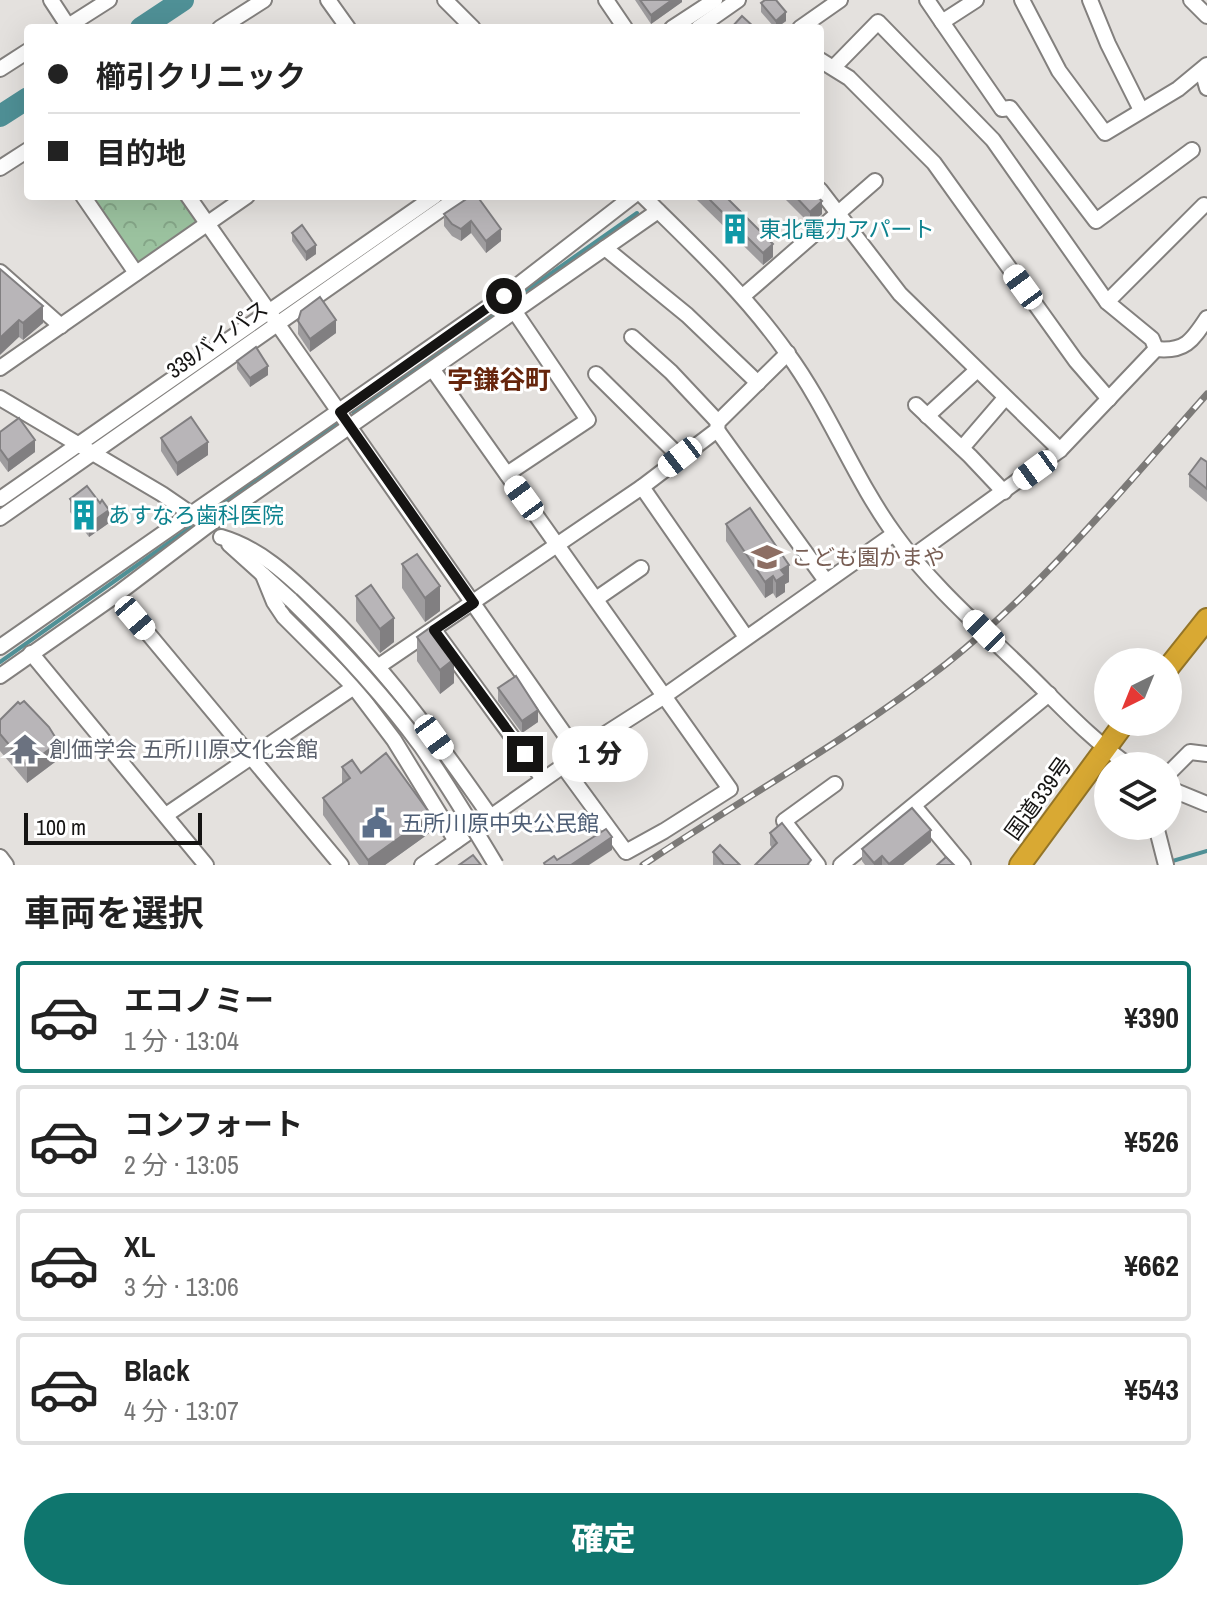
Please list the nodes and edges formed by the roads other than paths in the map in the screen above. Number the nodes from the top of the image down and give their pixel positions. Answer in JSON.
{"nodes":[{"id":1,"x":51,"y":0,"type":"edge"},
{"id":2,"x":109,"y":0,"type":"edge"},
{"id":3,"x":264,"y":0,"type":"edge"},
{"id":4,"x":328,"y":0,"type":"edge"},
{"id":5,"x":445,"y":0,"type":"edge"},
{"id":6,"x":606,"y":0,"type":"edge"},
{"id":7,"x":715,"y":0,"type":"edge"},
{"id":8,"x":738,"y":0,"type":"edge"},
{"id":9,"x":840,"y":0,"type":"edge"},
{"id":10,"x":927,"y":0,"type":"edge"},
{"id":11,"x":976,"y":0,"type":"edge"},
{"id":12,"x":1022,"y":0,"type":"edge"},
{"id":13,"x":1090,"y":0,"type":"edge"},
{"id":14,"x":1191,"y":0,"type":"edge"},
{"id":15,"x":1207,"y":16,"type":"edge"},
{"id":16,"x":942,"y":22,"type":"junction"},
{"id":17,"x":65,"y":24,"type":"edge"},
{"id":18,"x":72,"y":24,"type":"edge"},
{"id":19,"x":226,"y":24,"type":"edge"},
{"id":20,"x":345,"y":24,"type":"edge"},
{"id":21,"x":469,"y":24,"type":"edge"},
{"id":22,"x":622,"y":24,"type":"edge"},
{"id":23,"x":678,"y":24,"type":"edge"},
{"id":24,"x":704,"y":24,"type":"edge"},
{"id":25,"x":806,"y":24,"type":"edge"},
{"id":26,"x":24,"y":54,"type":"edge"},
{"id":27,"x":827,"y":63,"type":"edge"},
{"id":28,"x":1204,"y":67,"type":"edge"},
{"id":29,"x":0,"y":69,"type":"edge"},
{"id":30,"x":1207,"y":88,"type":"edge"},
{"id":31,"x":1141,"y":110,"type":"junction"},
{"id":32,"x":1192,"y":150,"type":"dead end"},
{"id":33,"x":24,"y":153,"type":"edge"},
{"id":34,"x":0,"y":168,"type":"edge"},
{"id":35,"x":875,"y":181,"type":"dead end"},
{"id":36,"x":824,"y":195,"type":"edge"},
{"id":37,"x":86,"y":200,"type":"edge"},
{"id":38,"x":191,"y":200,"type":"edge"},
{"id":39,"x":241,"y":200,"type":"edge"},
{"id":40,"x":430,"y":200,"type":"edge"},
{"id":41,"x":454,"y":200,"type":"edge"},
{"id":42,"x":628,"y":200,"type":"edge"},
{"id":43,"x":647,"y":200,"type":"edge"},
{"id":44,"x":1204,"y":205,"type":"dead end"},
{"id":45,"x":658,"y":211,"type":"junction"},
{"id":46,"x":839,"y":214,"type":"junction"},
{"id":47,"x":207,"y":224,"type":"junction"},
{"id":48,"x":605,"y":248,"type":"junction"},
{"id":49,"x":0,"y":272,"type":"edge"},
{"id":50,"x":136,"y":273,"type":"junction"},
{"id":51,"x":743,"y":296,"type":"junction"},
{"id":52,"x":1107,"y":302,"type":"junction"},
{"id":53,"x":515,"y":312,"type":"junction"},
{"id":54,"x":273,"y":318,"type":"junction"},
{"id":55,"x":1207,"y":318,"type":"edge"},
{"id":56,"x":61,"y":326,"type":"junction"},
{"id":57,"x":632,"y":337,"type":"dead end"},
{"id":58,"x":1156,"y":349,"type":"junction"},
{"id":59,"x":788,"y":353,"type":"junction"},
{"id":60,"x":0,"y":368,"type":"edge"},
{"id":61,"x":433,"y":370,"type":"junction"},
{"id":62,"x":976,"y":371,"type":"junction"},
{"id":63,"x":596,"y":374,"type":"dead end"},
{"id":64,"x":758,"y":383,"type":"junction"},
{"id":65,"x":0,"y":398,"type":"edge"},
{"id":66,"x":1005,"y":398,"type":"junction"},
{"id":67,"x":1109,"y":399,"type":"junction"},
{"id":68,"x":340,"y":412,"type":"junction"},
{"id":69,"x":350,"y":426,"type":"junction"},
{"id":70,"x":718,"y":426,"type":"junction"},
{"id":71,"x":78,"y":444,"type":"junction"},
{"id":72,"x":962,"y":448,"type":"junction"},
{"id":73,"x":1060,"y":450,"type":"junction"},
{"id":74,"x":94,"y":453,"type":"junction"},
{"id":75,"x":680,"y":457,"type":"junction"},
{"id":76,"x":507,"y":474,"type":"junction"},
{"id":77,"x":642,"y":487,"type":"junction"},
{"id":78,"x":1004,"y":492,"type":"junction"},
{"id":79,"x":0,"y":499,"type":"edge"},
{"id":80,"x":193,"y":515,"type":"junction"},
{"id":81,"x":0,"y":518,"type":"edge"},
{"id":82,"x":207,"y":526,"type":"junction"},
{"id":83,"x":894,"y":534,"type":"junction"},
{"id":84,"x":221,"y":537,"type":"junction"},
{"id":85,"x":558,"y":544,"type":"junction"},
{"id":86,"x":912,"y":557,"type":"junction"},
{"id":87,"x":641,"y":568,"type":"dead end"},
{"id":88,"x":261,"y":572,"type":"junction"},
{"id":89,"x":826,"y":581,"type":"junction"},
{"id":90,"x":116,"y":595,"type":"junction"},
{"id":91,"x":596,"y":599,"type":"junction"},
{"id":92,"x":474,"y":603,"type":"junction"},
{"id":93,"x":1207,"y":619,"type":"edge"},
{"id":94,"x":434,"y":630,"type":"junction"},
{"id":95,"x":746,"y":637,"type":"junction"},
{"id":96,"x":0,"y":647,"type":"edge"},
{"id":97,"x":1182,"y":650,"type":"edge"},
{"id":98,"x":31,"y":653,"type":"junction"},
{"id":99,"x":379,"y":666,"type":"junction"},
{"id":100,"x":0,"y":676,"type":"edge"},
{"id":101,"x":354,"y":687,"type":"junction"},
{"id":102,"x":1049,"y":694,"type":"junction"},
{"id":103,"x":663,"y":697,"type":"junction"},
{"id":104,"x":1114,"y":736,"type":"edge"},
{"id":105,"x":1105,"y":747,"type":"junction"},
{"id":106,"x":577,"y":752,"type":"junction"},
{"id":107,"x":1112,"y":752,"type":"edge"},
{"id":108,"x":1207,"y":754,"type":"edge"},
{"id":109,"x":251,"y":756,"type":"junction"},
{"id":110,"x":1182,"y":760,"type":"edge"},
{"id":111,"x":563,"y":766,"type":"junction"},
{"id":112,"x":543,"y":779,"type":"junction"},
{"id":113,"x":835,"y":784,"type":"dead end"},
{"id":114,"x":1182,"y":794,"type":"edge"},
{"id":115,"x":1207,"y":804,"type":"edge"},
{"id":116,"x":914,"y":806,"type":"junction"},
{"id":117,"x":166,"y":815,"type":"junction"},
{"id":118,"x":490,"y":816,"type":"junction"},
{"id":119,"x":1160,"y":840,"type":"edge"},
{"id":120,"x":456,"y":841,"type":"junction"},
{"id":121,"x":0,"y":857,"type":"edge"},
{"id":122,"x":1165,"y":861,"type":"edge"},
{"id":123,"x":6,"y":865,"type":"edge"},
{"id":124,"x":206,"y":865,"type":"edge"},
{"id":125,"x":341,"y":865,"type":"edge"},
{"id":126,"x":422,"y":865,"type":"edge"},
{"id":127,"x":496,"y":865,"type":"edge"},
{"id":128,"x":818,"y":865,"type":"edge"},
{"id":129,"x":841,"y":865,"type":"edge"},
{"id":130,"x":963,"y":865,"type":"edge"},
{"id":131,"x":1020,"y":865,"type":"edge"}],
"edges":[{"from":1,"to":17,"type":"street"},
{"from":2,"to":18,"type":"street"},
{"from":3,"to":19,"type":"street"},
{"from":4,"to":20,"type":"street"},
{"from":5,"to":21,"type":"street"},
{"from":6,"to":22,"type":"street"},
{"from":7,"to":23,"type":"street"},
{"from":8,"to":24,"type":"street"},
{"from":9,"to":25,"type":"street"},
{"from":10,"to":16,"type":"street"},
{"from":11,"to":16,"type":"street"},
{"from":12,"to":31,"type":"street"},
{"from":13,"to":31,"type":"street"},
{"from":14,"to":15,"type":"street"},
{"from":16,"to":32,"type":"street"},
{"from":26,"to":29,"type":"street"},
{"from":27,"to":52,"type":"street"},
{"from":27,"to":67,"type":"street"},
{"from":28,"to":30,"type":"street"},
{"from":28,"to":31,"type":"street"},
{"from":33,"to":34,"type":"street"},
{"from":35,"to":46,"type":"street"},
{"from":36,"to":46,"type":"street"},
{"from":37,"to":50,"type":"street"},
{"from":38,"to":47,"type":"street"},
{"from":39,"to":47,"type":"street"},
{"from":40,"to":54,"type":"street"},
{"from":41,"to":54,"type":"street","name":"339バイパス"},
{"from":42,"to":68,"type":"street"},
{"from":43,"to":45,"type":"street"},
{"from":44,"to":52,"type":"street"},
{"from":45,"to":48,"type":"street"},
{"from":45,"to":51,"type":"street"},
{"from":46,"to":51,"type":"street"},
{"from":46,"to":62,"type":"street"},
{"from":47,"to":50,"type":"street"},
{"from":47,"to":54,"type":"street"},
{"from":48,"to":53,"type":"street"},
{"from":48,"to":64,"type":"street"},
{"from":49,"to":56,"type":"street"},
{"from":50,"to":56,"type":"street"},
{"from":51,"to":59,"type":"street"},
{"from":52,"to":58,"type":"street"},
{"from":53,"to":61,"type":"street"},
{"from":53,"to":76,"type":"street"},
{"from":54,"to":68,"type":"street"},
{"from":54,"to":71,"type":"street"},
{"from":54,"to":74,"type":"street","name":"339バイパス"},
{"from":55,"to":58,"type":"street"},
{"from":56,"to":60,"type":"street"},
{"from":57,"to":70,"type":"street"},
{"from":58,"to":67,"type":"street"},
{"from":59,"to":64,"type":"street"},
{"from":59,"to":83,"type":"street"},
{"from":61,"to":69,"type":"street"},
{"from":61,"to":76,"type":"street"},
{"from":62,"to":66,"type":"street"},
{"from":62,"to":72,"type":"street"},
{"from":63,"to":75,"type":"street"},
{"from":64,"to":70,"type":"street"},
{"from":65,"to":71,"type":"street"},
{"from":66,"to":72,"type":"street"},
{"from":66,"to":73,"type":"street"},
{"from":67,"to":73,"type":"street"},
{"from":68,"to":69,"type":"street"},
{"from":68,"to":80,"type":"street"},
{"from":69,"to":82,"type":"street"},
{"from":69,"to":92,"type":"street"},
{"from":70,"to":75,"type":"street"},
{"from":70,"to":89,"type":"street"},
{"from":71,"to":74,"type":"street"},
{"from":71,"to":79,"type":"street"},
{"from":72,"to":78,"type":"street"},
{"from":73,"to":78,"type":"street"},
{"from":74,"to":80,"type":"street"},
{"from":74,"to":81,"type":"street","name":"339バイパス"},
{"from":75,"to":77,"type":"street"},
{"from":76,"to":85,"type":"street"},
{"from":77,"to":85,"type":"street"},
{"from":77,"to":95,"type":"street"},
{"from":78,"to":86,"type":"street"},
{"from":80,"to":82,"type":"street"},
{"from":80,"to":96,"type":"street"},
{"from":82,"to":84,"type":"street"},
{"from":82,"to":90,"type":"street"},
{"from":83,"to":86,"type":"street"},
{"from":83,"to":89,"type":"street"},
{"from":84,"to":88,"type":"street"},
{"from":84,"to":99,"type":"street"},
{"from":85,"to":91,"type":"street"},
{"from":85,"to":92,"type":"street"},
{"from":86,"to":102,"type":"street"},
{"from":87,"to":91,"type":"street"},
{"from":88,"to":101,"type":"street"},
{"from":88,"to":127,"type":"street","bridge":true},
{"from":89,"to":95,"type":"street"},
{"from":90,"to":98,"type":"street"},
{"from":90,"to":109,"type":"street"},
{"from":91,"to":103,"type":"street"},
{"from":92,"to":94,"type":"street"},
{"from":92,"to":106,"type":"street"},
{"from":93,"to":97,"type":"highway"},
{"from":94,"to":99,"type":"street"},
{"from":94,"to":112,"type":"street"},
{"from":95,"to":103,"type":"street"},
{"from":98,"to":100,"type":"street"},
{"from":98,"to":117,"type":"street"},
{"from":99,"to":118,"type":"street"},
{"from":101,"to":109,"type":"street"},
{"from":101,"to":120,"type":"street"},
{"from":102,"to":105,"type":"street"},
{"from":102,"to":116,"type":"street"},
{"from":103,"to":106,"type":"street"},
{"from":103,"to":111,"type":"street"},
{"from":104,"to":105,"type":"highway","name":"国道339号"},
{"from":105,"to":107,"type":"street"},
{"from":105,"to":131,"type":"highway","name":"国道339号"},
{"from":106,"to":111,"type":"street"},
{"from":108,"to":110,"type":"street"},
{"from":109,"to":117,"type":"street"},
{"from":109,"to":125,"type":"street"},
{"from":111,"to":112,"type":"street"},
{"from":112,"to":118,"type":"street"},
{"from":113,"to":128,"type":"street"},
{"from":114,"to":115,"type":"street"},
{"from":116,"to":129,"type":"street"},
{"from":116,"to":130,"type":"street"},
{"from":117,"to":124,"type":"street"},
{"from":118,"to":120,"type":"street"},
{"from":119,"to":122,"type":"street"},
{"from":120,"to":126,"type":"street"},
{"from":121,"to":123,"type":"street"}]}
